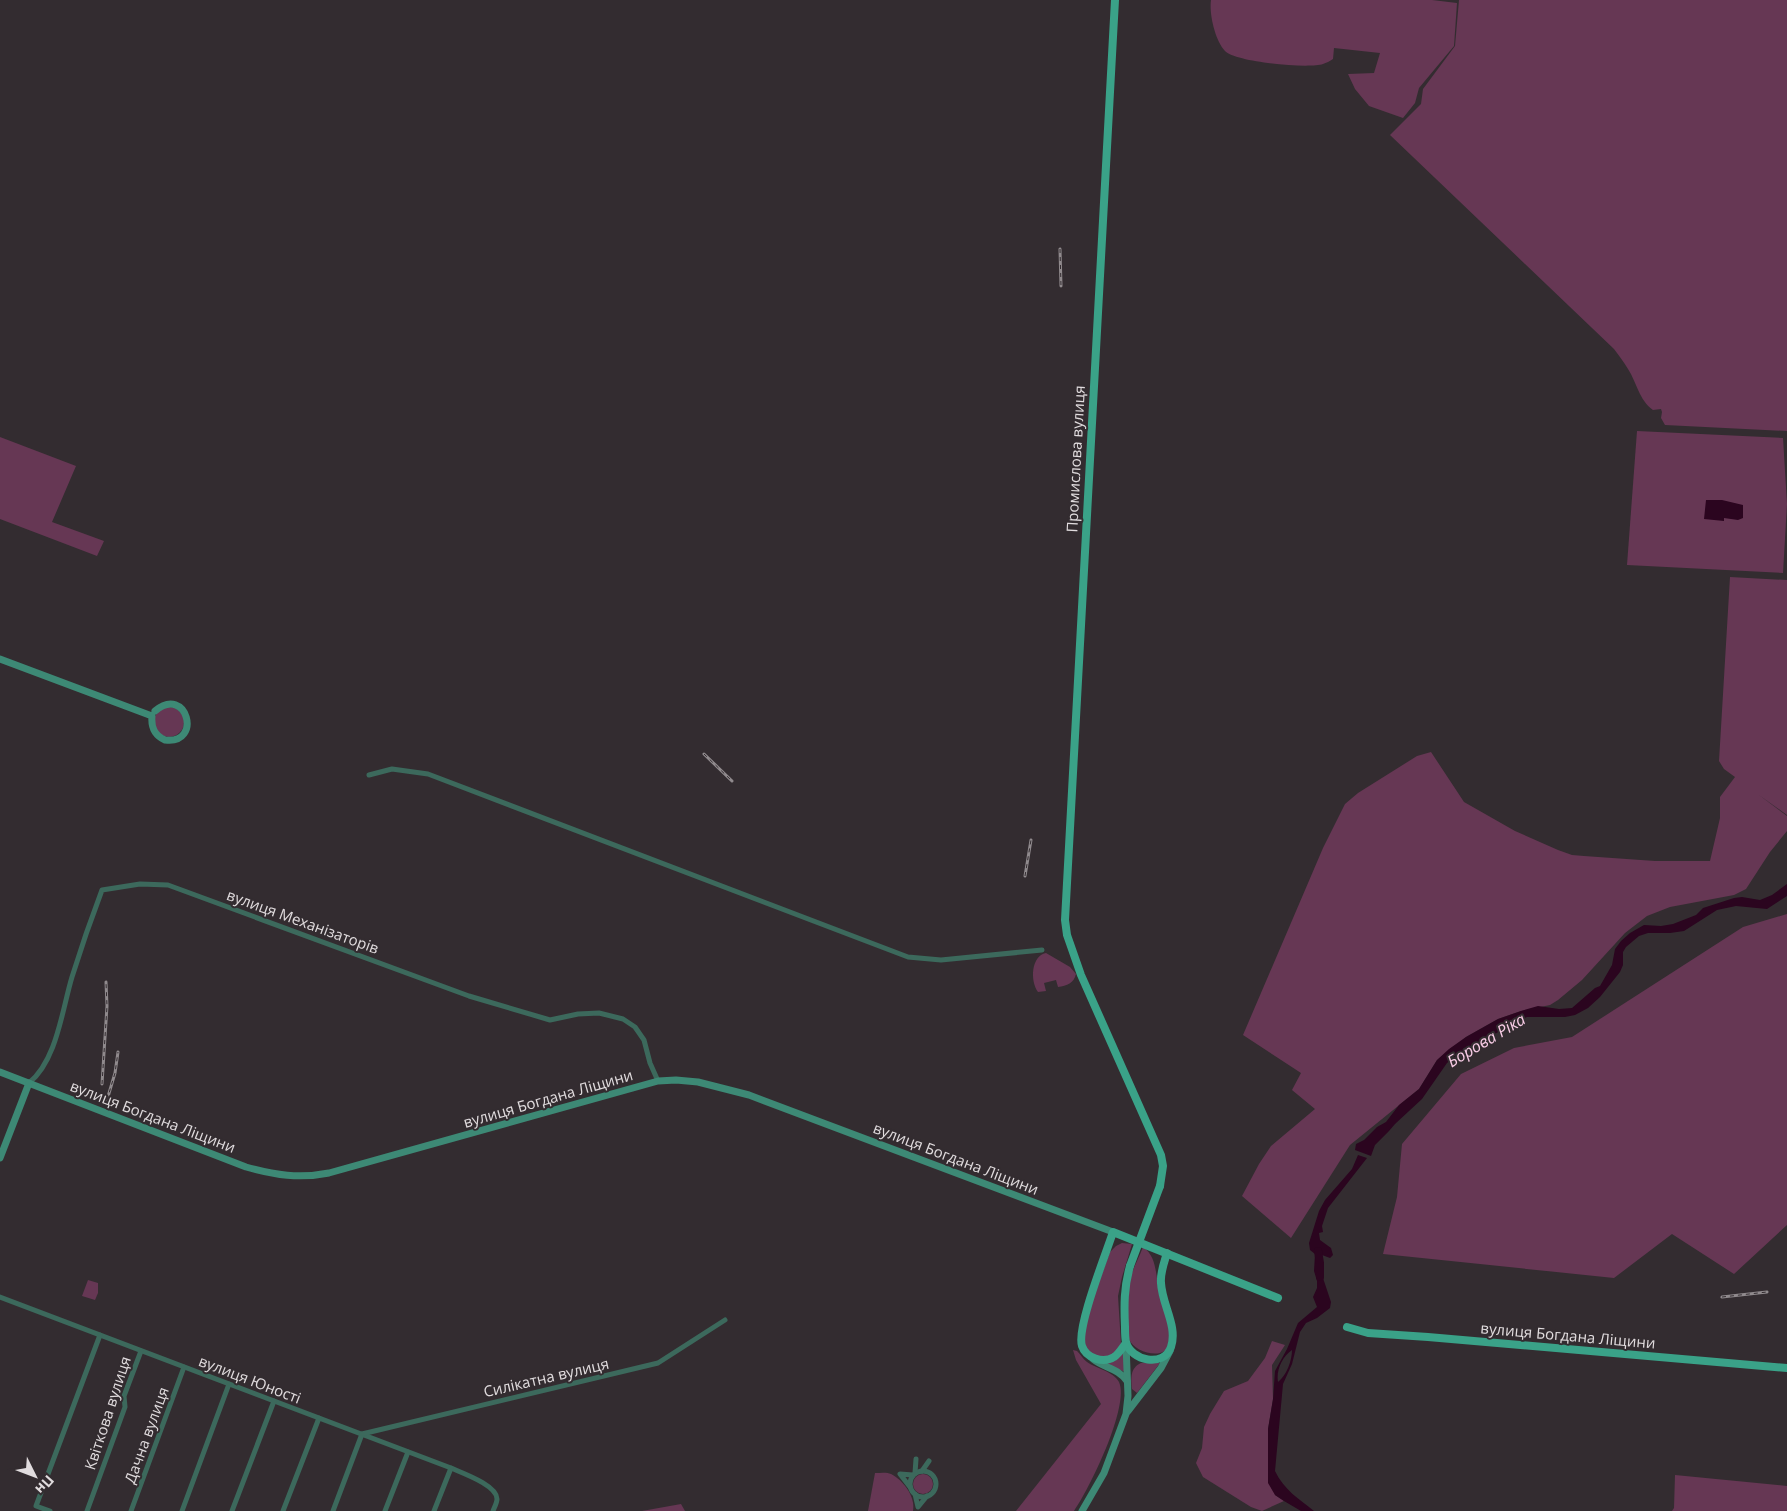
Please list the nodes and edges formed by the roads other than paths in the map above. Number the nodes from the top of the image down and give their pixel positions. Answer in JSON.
{"nodes":[{"id":1,"x":1115,"y":0,"type":"edge"},
{"id":2,"x":0,"y":659,"type":"edge"},
{"id":3,"x":154,"y":714,"type":"junction"},
{"id":4,"x":369,"y":775,"type":"dead end"},
{"id":5,"x":1042,"y":950,"type":"dead end"},
{"id":6,"x":0,"y":1072,"type":"edge"},
{"id":7,"x":658,"y":1081,"type":"junction"},
{"id":8,"x":29,"y":1083,"type":"junction"},
{"id":9,"x":0,"y":1158,"type":"edge"},
{"id":10,"x":1113,"y":1232,"type":"junction"},
{"id":11,"x":1167,"y":1253,"type":"junction"},
{"id":12,"x":0,"y":1297,"type":"edge"},
{"id":13,"x":1278,"y":1298,"type":"dead end"},
{"id":14,"x":725,"y":1320,"type":"dead end"},
{"id":15,"x":1347,"y":1327,"type":"dead end"},
{"id":16,"x":100,"y":1335,"type":"junction"},
{"id":17,"x":1126,"y":1343,"type":"junction"},
{"id":18,"x":141,"y":1350,"type":"junction"},
{"id":19,"x":1170,"y":1350,"type":"junction"},
{"id":20,"x":1093,"y":1358,"type":"junction"},
{"id":21,"x":184,"y":1367,"type":"junction"},
{"id":22,"x":1787,"y":1368,"type":"edge"},
{"id":23,"x":1128,"y":1382,"type":"junction"},
{"id":24,"x":229,"y":1384,"type":"junction"},
{"id":25,"x":274,"y":1401,"type":"junction"},
{"id":26,"x":1126,"y":1414,"type":"junction"},
{"id":27,"x":319,"y":1418,"type":"junction"},
{"id":28,"x":362,"y":1434,"type":"junction"},
{"id":29,"x":408,"y":1452,"type":"junction"},
{"id":30,"x":451,"y":1468,"type":"junction"},
{"id":31,"x":929,"y":1472,"type":"junction"},
{"id":32,"x":917,"y":1473,"type":"junction"},
{"id":33,"x":910,"y":1487,"type":"junction"},
{"id":34,"x":915,"y":1494,"type":"junction"},
{"id":35,"x":927,"y":1496,"type":"junction"},
{"id":36,"x":917,"y":1509,"type":"edge"},
{"id":37,"x":50,"y":1511,"type":"edge"},
{"id":38,"x":87,"y":1511,"type":"edge"},
{"id":39,"x":131,"y":1511,"type":"edge"},
{"id":40,"x":182,"y":1511,"type":"edge"},
{"id":41,"x":232,"y":1511,"type":"edge"},
{"id":42,"x":284,"y":1511,"type":"edge"},
{"id":43,"x":333,"y":1511,"type":"edge"},
{"id":44,"x":385,"y":1511,"type":"edge"},
{"id":45,"x":434,"y":1511,"type":"edge"},
{"id":46,"x":493,"y":1511,"type":"edge"},
{"id":47,"x":1082,"y":1511,"type":"edge"}],
"edges":[{"from":1,"to":17,"type":"main road","name":"Промислова вулиця","bridge":true},
{"from":2,"to":3,"type":"main road"},
{"from":3,"to":3,"type":"main road"},
{"from":4,"to":5,"type":"street"},
{"from":6,"to":8,"type":"main road","name":"вулиця Богдана Ліщини"},
{"from":7,"to":8,"type":"main road","name":"вулиця Богдана Ліщини"},
{"from":7,"to":8,"type":"street","name":"вулиця Механізаторів"},
{"from":7,"to":10,"type":"main road","name":"вулиця Богдана Ліщини"},
{"from":8,"to":9,"type":"main road"},
{"from":10,"to":11,"type":"main road"},
{"from":10,"to":20,"type":"main road"},
{"from":11,"to":13,"type":"main road"},
{"from":11,"to":19,"type":"main road"},
{"from":12,"to":16,"type":"street","name":"вулиця Юності"},
{"from":14,"to":28,"type":"street","name":"Силікатна вулиця"},
{"from":15,"to":22,"type":"main road","name":"вулиця Богдана Ліщини"},
{"from":16,"to":18,"type":"street","name":"вулиця Юності"},
{"from":16,"to":37,"type":"street"},
{"from":17,"to":19,"type":"main road"},
{"from":17,"to":20,"type":"main road"},
{"from":17,"to":23,"type":"main road"},
{"from":18,"to":21,"type":"street","name":"вулиця Юності"},
{"from":18,"to":38,"type":"street","name":"Квіткова вулиця"},
{"from":19,"to":26,"type":"main road"},
{"from":20,"to":23,"type":"main road"},
{"from":21,"to":24,"type":"street","name":"вулиця Юності"},
{"from":21,"to":39,"type":"street","name":"Дачна вулиця"},
{"from":23,"to":26,"type":"main road"},
{"from":24,"to":25,"type":"street","name":"вулиця Юності"},
{"from":24,"to":40,"type":"street"},
{"from":25,"to":27,"type":"street","name":"вулиця Юності"},
{"from":25,"to":41,"type":"street"},
{"from":26,"to":47,"type":"main road"},
{"from":27,"to":28,"type":"street","name":"вулиця Юності"},
{"from":27,"to":42,"type":"street"},
{"from":28,"to":29,"type":"street","name":"вулиця Юності"},
{"from":28,"to":43,"type":"street"},
{"from":29,"to":30,"type":"street","name":"вулиця Юності"},
{"from":29,"to":44,"type":"street"},
{"from":30,"to":45,"type":"street"},
{"from":30,"to":46,"type":"street","name":"вулиця Юності"},
{"from":31,"to":32,"type":"street"},
{"from":31,"to":32,"type":"street"},
{"from":31,"to":35,"type":"street"},
{"from":32,"to":33,"type":"street"},
{"from":32,"to":33,"type":"street"},
{"from":33,"to":34,"type":"street"},
{"from":34,"to":35,"type":"street"},
{"from":34,"to":36,"type":"street"},
{"from":35,"to":36,"type":"street"}]}
